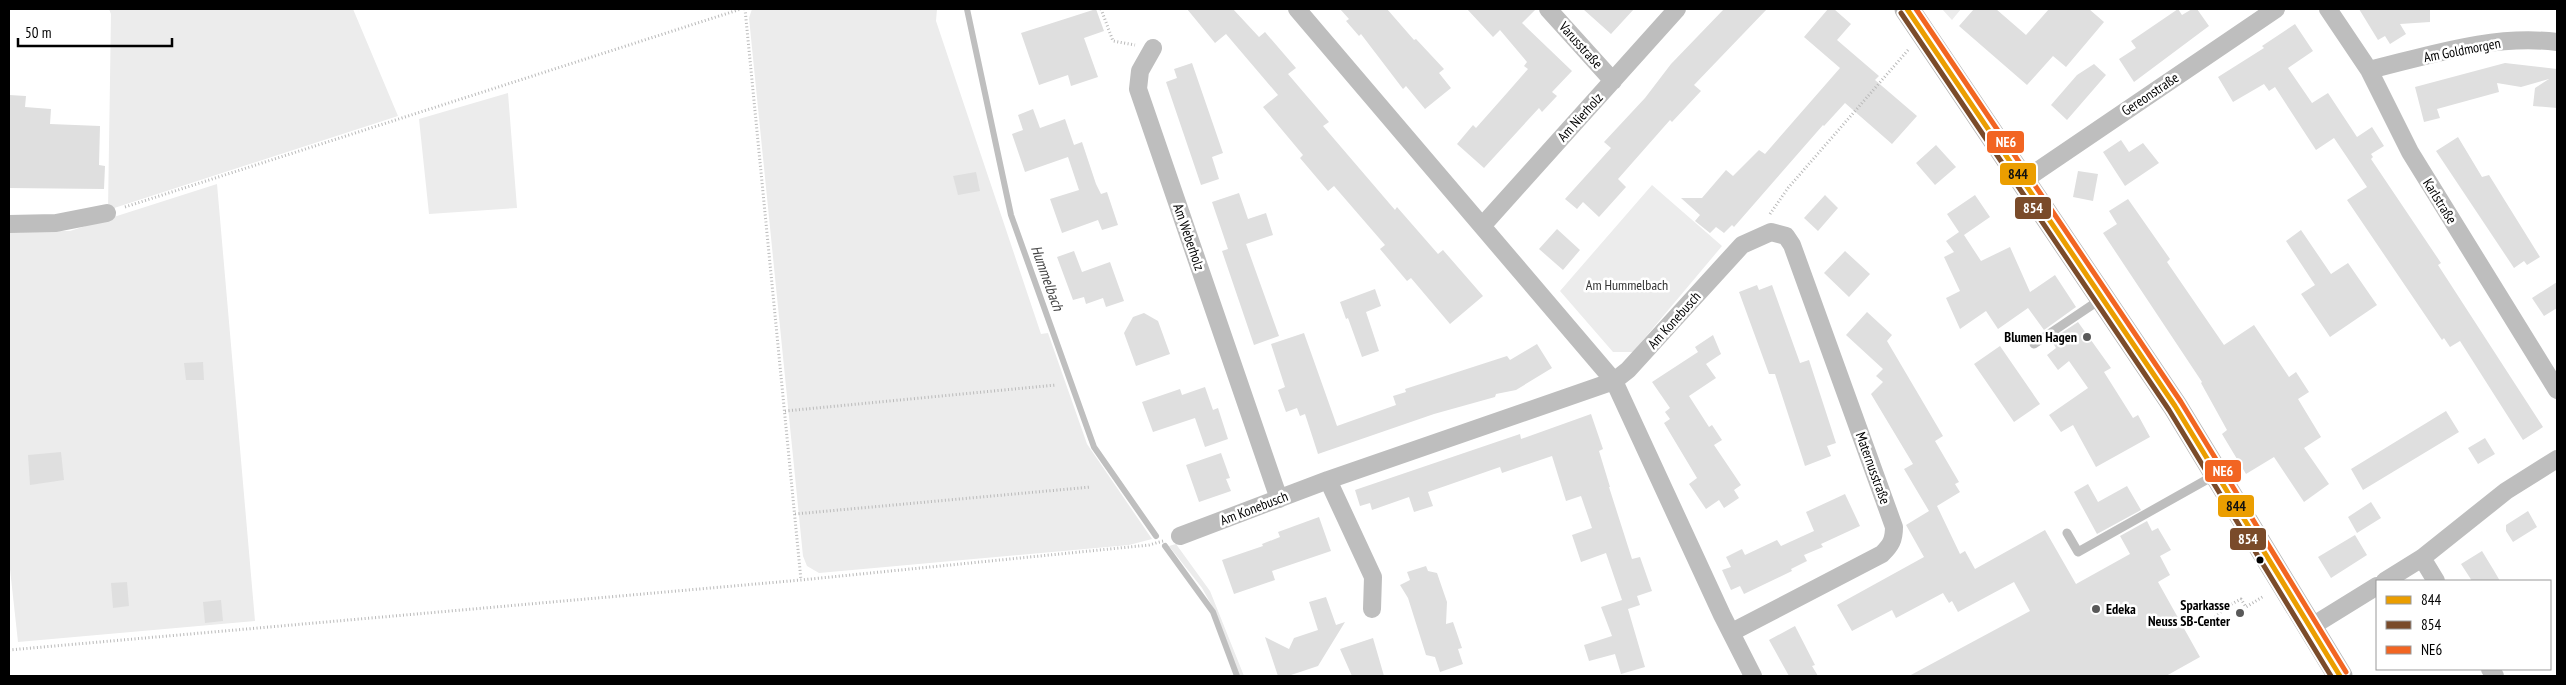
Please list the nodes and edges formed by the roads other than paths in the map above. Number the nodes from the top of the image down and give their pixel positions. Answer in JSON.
{"nodes":[{"id":1,"x":1297,"y":9,"type":"edge"},
{"id":2,"x":1548,"y":9,"type":"edge"},
{"id":3,"x":1677,"y":9,"type":"edge"},
{"id":4,"x":1907,"y":9,"type":"edge"},
{"id":5,"x":2276,"y":9,"type":"edge"},
{"id":6,"x":2328,"y":9,"type":"edge"},
{"id":7,"x":2557,"y":42,"type":"edge"},
{"id":8,"x":1153,"y":48,"type":"road end"},
{"id":9,"x":2369,"y":70,"type":"junction"},
{"id":10,"x":1614,"y":80,"type":"junction"},
{"id":11,"x":2024,"y":180,"type":"junction"},
{"id":12,"x":108,"y":213,"type":"road end"},
{"id":13,"x":9,"y":224,"type":"edge"},
{"id":14,"x":1482,"y":225,"type":"junction"},
{"id":15,"x":1771,"y":232,"type":"joint"},
{"id":16,"x":2103,"y":297,"type":"junction"},
{"id":17,"x":2034,"y":344,"type":"dead end"},
{"id":18,"x":1614,"y":381,"type":"junction"},
{"id":19,"x":2557,"y":390,"type":"edge"},
{"id":20,"x":2557,"y":459,"type":"edge"},
{"id":21,"x":2216,"y":474,"type":"junction"},
{"id":22,"x":1328,"y":480,"type":"junction"},
{"id":23,"x":1279,"y":499,"type":"junction"},
{"id":24,"x":2067,"y":533,"type":"dead end"},
{"id":25,"x":1173,"y":538,"type":"road end"},
{"id":26,"x":2422,"y":558,"type":"junction"},
{"id":27,"x":2387,"y":580,"type":"edge"},
{"id":28,"x":2435,"y":580,"type":"edge"},
{"id":29,"x":2376,"y":587,"type":"edge"},
{"id":30,"x":1372,"y":609,"type":"dead end"},
{"id":31,"x":2309,"y":628,"type":"junction"},
{"id":32,"x":1732,"y":632,"type":"junction"},
{"id":33,"x":1753,"y":676,"type":"edge"},
{"id":34,"x":2340,"y":676,"type":"edge"}],
"edges":[{"from":1,"to":14,"type":"street"},
{"from":2,"to":10,"type":"street","name":"Varusstraße"},
{"from":3,"to":10,"type":"street","name":"Am Nierholz"},
{"from":4,"to":11,"type":"main road"},
{"from":5,"to":11,"type":"street","name":"Gereonstraße"},
{"from":6,"to":9,"type":"street","name":"Karlstraße"},
{"from":7,"to":9,"type":"street","name":"Am Goldmorgen"},
{"from":8,"to":23,"type":"street","name":"Am Weberholz"},
{"from":9,"to":19,"type":"street","name":"Karlstraße"},
{"from":10,"to":14,"type":"street","name":"Am Nierholz"},
{"from":11,"to":16,"type":"main road"},
{"from":12,"to":13,"type":"street"},
{"from":14,"to":18,"type":"street"},
{"from":15,"to":18,"type":"street","name":"Am Konebusch"},
{"from":15,"to":32,"type":"street","name":"Maternusstraße"},
{"from":16,"to":17,"type":"lane"},
{"from":16,"to":21,"type":"main road"},
{"from":18,"to":22,"type":"street","name":"Am Konebusch"},
{"from":18,"to":32,"type":"street"},
{"from":20,"to":26,"type":"street"},
{"from":21,"to":24,"type":"lane"},
{"from":21,"to":31,"type":"main road"},
{"from":22,"to":23,"type":"street","name":"Am Konebusch"},
{"from":22,"to":30,"type":"street"},
{"from":23,"to":25,"type":"street","name":"Am Konebusch"},
{"from":26,"to":27,"type":"street"},
{"from":26,"to":28,"type":"street"},
{"from":29,"to":31,"type":"street"},
{"from":31,"to":34,"type":"main road"},
{"from":32,"to":33,"type":"street"}]}
